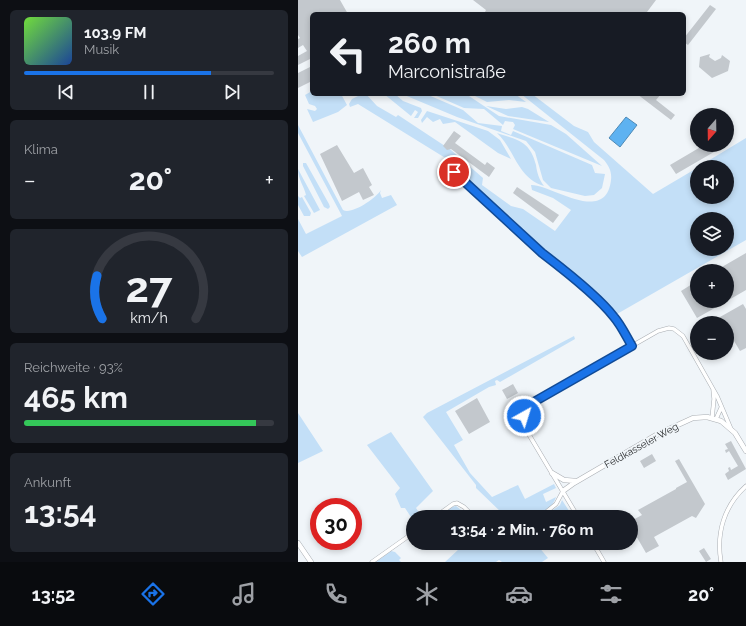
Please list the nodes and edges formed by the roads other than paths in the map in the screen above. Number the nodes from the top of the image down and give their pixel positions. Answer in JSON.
{"nodes":[{"id":1,"x":454,"y":172,"type":"dead end"},
{"id":2,"x":632,"y":346,"type":"junction"},
{"id":3,"x":712,"y":386,"type":"junction"},
{"id":4,"x":722,"y":406,"type":"junction"},
{"id":5,"x":714,"y":419,"type":"junction"},
{"id":6,"x":731,"y":429,"type":"junction"},
{"id":7,"x":746,"y":451,"type":"edge"},
{"id":8,"x":552,"y":473,"type":"junction"},
{"id":9,"x":578,"y":480,"type":"junction"},
{"id":10,"x":746,"y":486,"type":"edge"},
{"id":11,"x":563,"y":491,"type":"junction"},
{"id":12,"x":445,"y":510,"type":"edge"},
{"id":13,"x":467,"y":510,"type":"edge"},
{"id":14,"x":549,"y":510,"type":"edge"},
{"id":15,"x":574,"y":510,"type":"edge"},
{"id":16,"x":406,"y":538,"type":"edge"},
{"id":17,"x":298,"y":543,"type":"edge"},
{"id":18,"x":597,"y":550,"type":"edge"},
{"id":19,"x":311,"y":562,"type":"edge"},
{"id":20,"x":372,"y":562,"type":"edge"},
{"id":21,"x":604,"y":562,"type":"edge"},
{"id":22,"x":721,"y":562,"type":"edge"}],
"edges":[{"from":1,"to":2,"type":"street"},
{"from":2,"to":3,"type":"street"},
{"from":2,"to":8,"type":"street"},
{"from":3,"to":4,"type":"street"},
{"from":3,"to":5,"type":"street"},
{"from":4,"to":5,"type":"street"},
{"from":4,"to":6,"type":"street"},
{"from":5,"to":6,"type":"street"},
{"from":5,"to":9,"type":"street","name":"Feldkasseler Weg"},
{"from":6,"to":7,"type":"street"},
{"from":8,"to":9,"type":"street"},
{"from":8,"to":11,"type":"street"},
{"from":9,"to":11,"type":"street","name":"Feldkasseler Weg"},
{"from":10,"to":22,"type":"street"},
{"from":11,"to":14,"type":"street","name":"Feldkasseler Weg"},
{"from":11,"to":15,"type":"street"},
{"from":12,"to":13,"type":"street"},
{"from":16,"to":20,"type":"street"},
{"from":17,"to":19,"type":"street"},
{"from":18,"to":21,"type":"street"}]}
